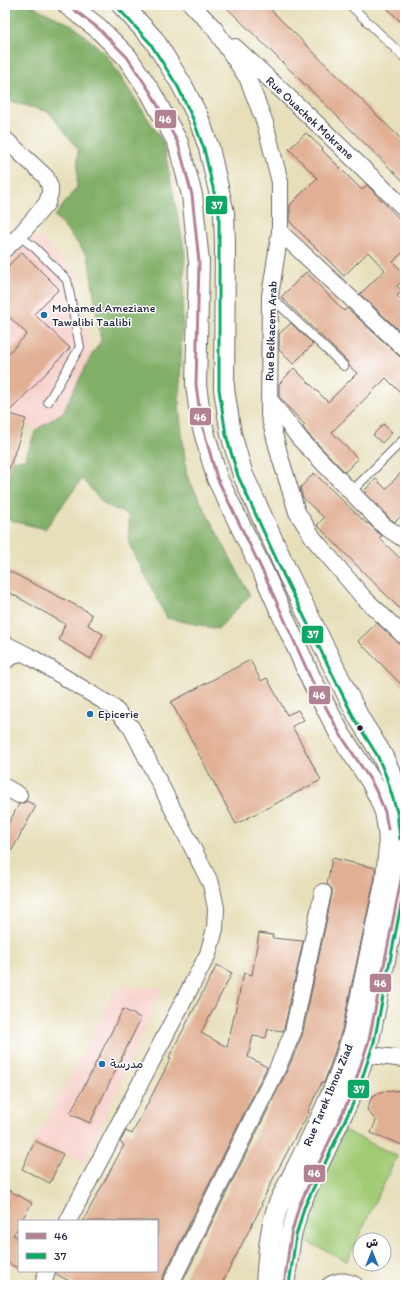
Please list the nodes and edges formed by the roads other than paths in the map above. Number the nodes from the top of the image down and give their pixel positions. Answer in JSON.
{"nodes":[{"id":1,"x":68,"y":5,"type":"edge"},
{"id":2,"x":122,"y":5,"type":"edge"},
{"id":3,"x":192,"y":5,"type":"edge"},
{"id":4,"x":350,"y":5,"type":"edge"},
{"id":5,"x":214,"y":28,"type":"junction"},
{"id":6,"x":405,"y":58,"type":"edge"},
{"id":7,"x":5,"y":139,"type":"edge"},
{"id":8,"x":405,"y":209,"type":"edge"},
{"id":9,"x":280,"y":232,"type":"junction"},
{"id":10,"x":19,"y":236,"type":"junction"},
{"id":11,"x":5,"y":249,"type":"edge"},
{"id":12,"x":270,"y":296,"type":"junction"},
{"id":13,"x":405,"y":349,"type":"edge"},
{"id":14,"x":344,"y":366,"type":"dead end"},
{"id":15,"x":269,"y":399,"type":"junction"},
{"id":16,"x":48,"y":402,"type":"dead end"},
{"id":17,"x":405,"y":438,"type":"edge"},
{"id":18,"x":351,"y":492,"type":"junction"},
{"id":19,"x":405,"y":540,"type":"edge"},
{"id":20,"x":405,"y":637,"type":"edge"},
{"id":21,"x":5,"y":644,"type":"edge"},
{"id":22,"x":20,"y":652,"type":"junction"},
{"id":23,"x":5,"y":661,"type":"edge"},
{"id":24,"x":5,"y":787,"type":"edge"},
{"id":25,"x":19,"y":795,"type":"dead end"},
{"id":26,"x":401,"y":833,"type":"edge"},
{"id":27,"x":323,"y":892,"type":"dead end"},
{"id":28,"x":356,"y":1054,"type":"junction"},
{"id":29,"x":405,"y":1059,"type":"edge"},
{"id":30,"x":69,"y":1220,"type":"edge"},
{"id":31,"x":47,"y":1272,"type":"edge"},
{"id":32,"x":43,"y":1285,"type":"edge"},
{"id":33,"x":170,"y":1285,"type":"edge"},
{"id":34,"x":266,"y":1285,"type":"edge"},
{"id":35,"x":284,"y":1285,"type":"edge"},
{"id":36,"x":330,"y":1285,"type":"edge"},
{"id":37,"x":356,"y":1285,"type":"edge"}],
"edges":[{"from":1,"to":26,"type":"street"},
{"from":2,"to":26,"type":"street"},
{"from":3,"to":5,"type":"street","name":"Rue Belkacem Arab"},
{"from":4,"to":6,"type":"lane"},
{"from":5,"to":8,"type":"street","name":"Rue Ouachek Mokrane"},
{"from":5,"to":9,"type":"street","name":"Rue Belkacem Arab"},
{"from":7,"to":10,"type":"street"},
{"from":9,"to":12,"type":"street","name":"Rue Belkacem Arab"},
{"from":9,"to":13,"type":"street"},
{"from":10,"to":11,"type":"street"},
{"from":10,"to":16,"type":"lane"},
{"from":12,"to":14,"type":"lane"},
{"from":12,"to":15,"type":"street","name":"Rue Belkacem Arab"},
{"from":15,"to":18,"type":"street"},
{"from":15,"to":20,"type":"street","name":"Rue Belkacem Arab"},
{"from":17,"to":18,"type":"lane"},
{"from":18,"to":19,"type":"street"},
{"from":21,"to":22,"type":"street"},
{"from":22,"to":23,"type":"street"},
{"from":22,"to":30,"type":"street"},
{"from":24,"to":25,"type":"street"},
{"from":26,"to":28,"type":"street","name":"Rue Tarek Ibnou Ziad"},
{"from":27,"to":33,"type":"street"},
{"from":28,"to":29,"type":"street"},
{"from":28,"to":34,"type":"street","name":"Rue Tarek Ibnou Ziad"},
{"from":28,"to":35,"type":"street","name":"Rue Tarek Ibnou Ziad"},
{"from":31,"to":32,"type":"street"},
{"from":36,"to":37,"type":"street"}]}
